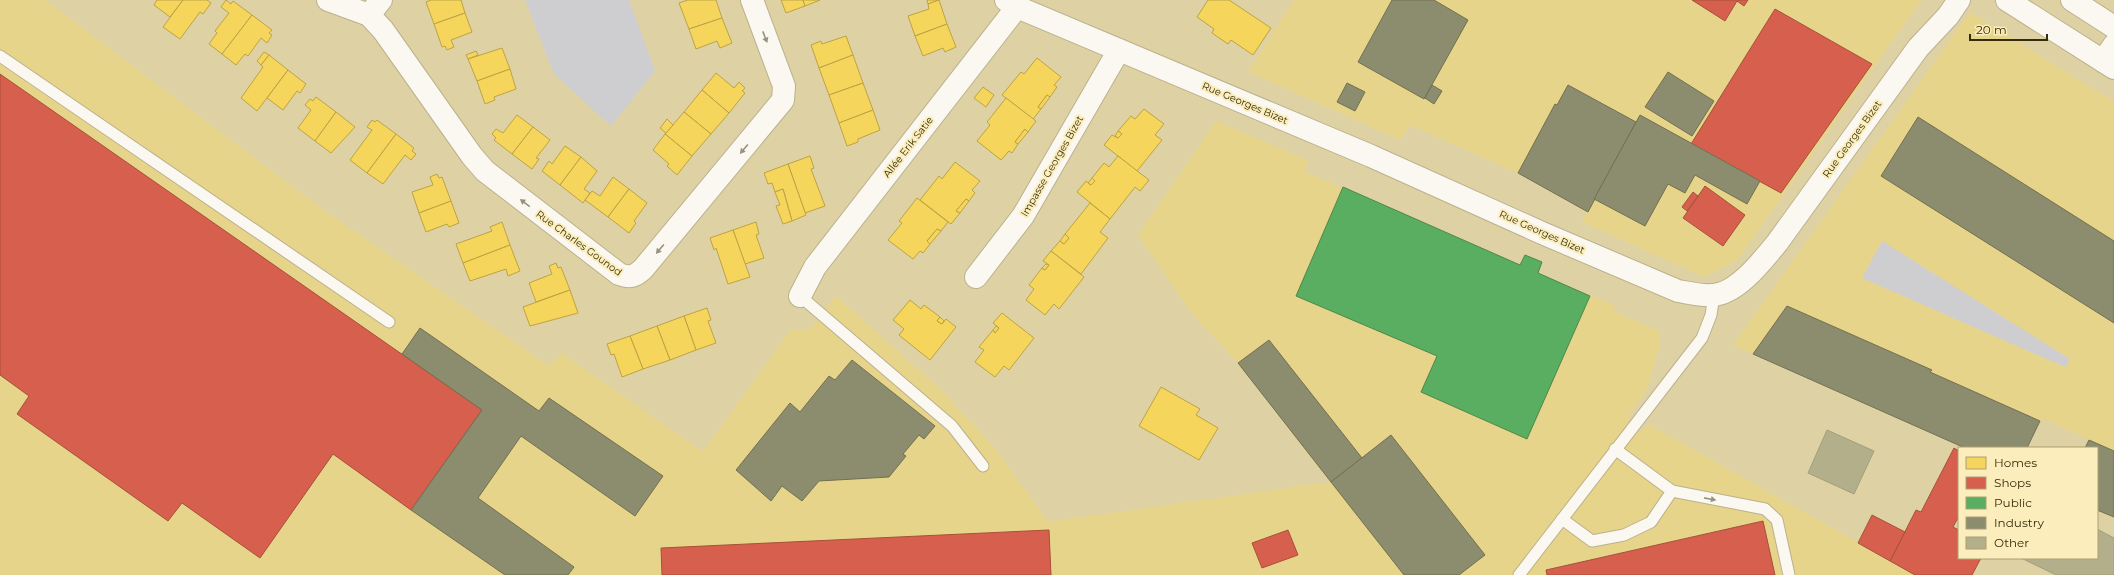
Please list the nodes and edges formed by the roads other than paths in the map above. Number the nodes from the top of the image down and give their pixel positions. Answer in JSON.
{"nodes":[{"id":1,"x":328,"y":0,"type":"edge"},
{"id":2,"x":752,"y":0,"type":"edge"},
{"id":3,"x":1959,"y":0,"type":"edge"},
{"id":4,"x":2007,"y":0,"type":"edge"},
{"id":5,"x":2072,"y":0,"type":"edge"},
{"id":6,"x":1014,"y":2,"type":"edge"},
{"id":7,"x":375,"y":7,"type":"edge"},
{"id":8,"x":2114,"y":27,"type":"edge"},
{"id":9,"x":1120,"y":50,"type":"junction"},
{"id":10,"x":0,"y":56,"type":"edge"},
{"id":11,"x":2110,"y":58,"type":"edge"},
{"id":12,"x":976,"y":277,"type":"dead end"},
{"id":13,"x":800,"y":296,"type":"joint"},
{"id":14,"x":1714,"y":296,"type":"junction"},
{"id":15,"x":389,"y":322,"type":"dead end"},
{"id":16,"x":1615,"y":449,"type":"junction"},
{"id":17,"x":984,"y":466,"type":"dead end"},
{"id":18,"x":1672,"y":492,"type":"junction"},
{"id":19,"x":1562,"y":519,"type":"junction"},
{"id":20,"x":1519,"y":575,"type":"edge"},
{"id":21,"x":1789,"y":575,"type":"edge"}],
"edges":[{"from":1,"to":7,"type":"street","name":"Rue Charles Gounod"},
{"from":2,"to":7,"type":"street","name":"Rue Charles Gounod","one_way":true},
{"from":3,"to":14,"type":"street","name":"Rue Georges Bizet"},
{"from":4,"to":11,"type":"street"},
{"from":5,"to":8,"type":"street"},
{"from":6,"to":9,"type":"street","name":"Rue Georges Bizet"},
{"from":6,"to":13,"type":"street","name":"Allée Erik Satie"},
{"from":9,"to":12,"type":"street","name":"Impasse Georges Bizet"},
{"from":9,"to":14,"type":"street","name":"Rue Georges Bizet"},
{"from":10,"to":15,"type":"lane"},
{"from":13,"to":17,"type":"lane"},
{"from":14,"to":16,"type":"lane"},
{"from":16,"to":18,"type":"lane"},
{"from":16,"to":19,"type":"lane"},
{"from":18,"to":19,"type":"lane"},
{"from":18,"to":21,"type":"lane","one_way":true},
{"from":19,"to":20,"type":"lane"}]}
